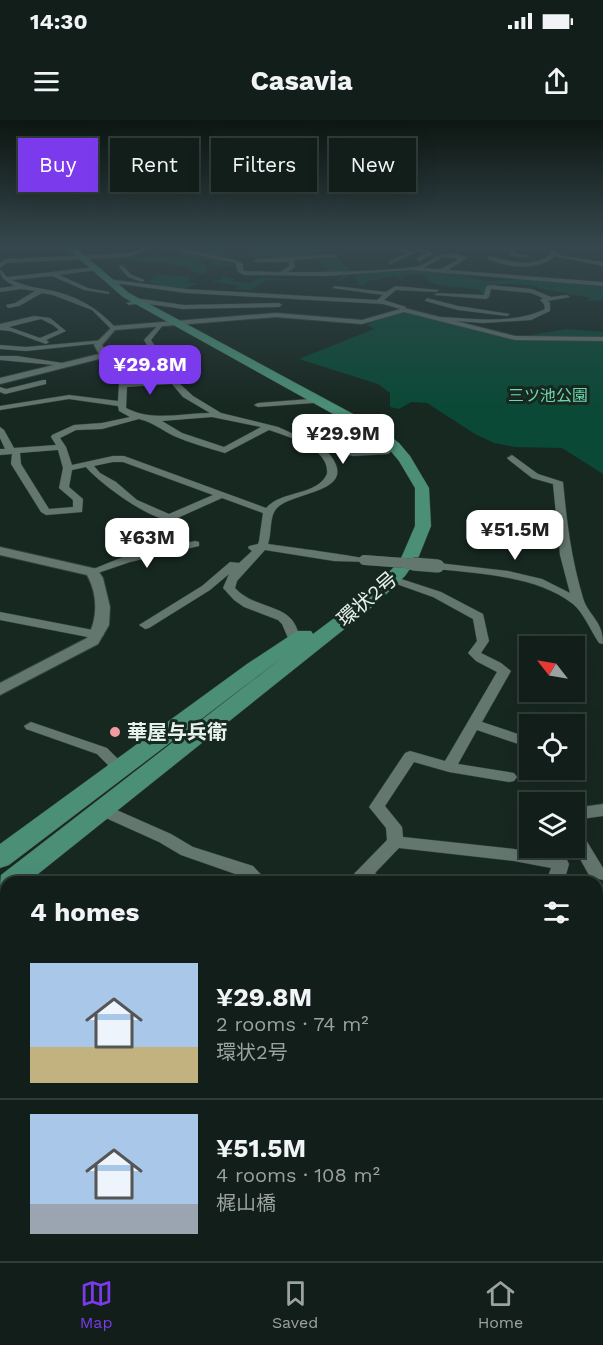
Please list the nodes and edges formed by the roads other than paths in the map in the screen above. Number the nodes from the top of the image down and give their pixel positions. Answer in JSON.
{"nodes":[{"id":1,"x":22,"y":301,"type":"edge"},
{"id":2,"x":77,"y":301,"type":"edge"},
{"id":3,"x":187,"y":301,"type":"edge"},
{"id":4,"x":369,"y":301,"type":"edge"},
{"id":5,"x":424,"y":301,"type":"edge"},
{"id":6,"x":432,"y":301,"type":"edge"},
{"id":7,"x":545,"y":301,"type":"edge"},
{"id":8,"x":133,"y":302,"type":"joint"},
{"id":9,"x":378,"y":302,"type":"joint"},
{"id":10,"x":279,"y":304,"type":"joint"},
{"id":11,"x":8,"y":306,"type":"dead end"},
{"id":12,"x":409,"y":307,"type":"junction"},
{"id":13,"x":276,"y":315,"type":"junction"},
{"id":14,"x":13,"y":316,"type":"dead end"},
{"id":15,"x":44,"y":317,"type":"junction"},
{"id":16,"x":173,"y":317,"type":"junction"},
{"id":17,"x":442,"y":319,"type":"junction"},
{"id":18,"x":522,"y":319,"type":"junction"},
{"id":19,"x":0,"y":327,"type":"edge"},
{"id":20,"x":113,"y":328,"type":"junction"},
{"id":21,"x":603,"y":339,"type":"edge"},
{"id":22,"x":40,"y":340,"type":"junction"},
{"id":23,"x":102,"y":341,"type":"junction"},
{"id":24,"x":63,"y":344,"type":"junction"},
{"id":25,"x":0,"y":347,"type":"edge"},
{"id":26,"x":154,"y":352,"type":"junction"},
{"id":27,"x":105,"y":356,"type":"junction"},
{"id":28,"x":0,"y":358,"type":"edge"},
{"id":29,"x":65,"y":364,"type":"junction"},
{"id":30,"x":0,"y":381,"type":"edge"},
{"id":31,"x":176,"y":381,"type":"junction"},
{"id":32,"x":43,"y":382,"type":"dead end"},
{"id":33,"x":123,"y":385,"type":"junction"},
{"id":34,"x":0,"y":389,"type":"edge"},
{"id":35,"x":310,"y":401,"type":"junction"},
{"id":36,"x":121,"y":404,"type":"junction"},
{"id":37,"x":258,"y":405,"type":"dead end"},
{"id":38,"x":0,"y":408,"type":"edge"},
{"id":39,"x":218,"y":415,"type":"junction"},
{"id":40,"x":138,"y":417,"type":"junction"},
{"id":41,"x":154,"y":419,"type":"junction"},
{"id":42,"x":268,"y":427,"type":"junction"},
{"id":43,"x":0,"y":430,"type":"edge"},
{"id":44,"x":301,"y":438,"type":"junction"},
{"id":45,"x":62,"y":447,"type":"junction"},
{"id":46,"x":14,"y":451,"type":"junction"},
{"id":47,"x":388,"y":451,"type":"junction"},
{"id":48,"x":0,"y":452,"type":"edge"},
{"id":49,"x":512,"y":458,"type":"dead end"},
{"id":50,"x":88,"y":464,"type":"junction"},
{"id":51,"x":68,"y":468,"type":"junction"},
{"id":52,"x":223,"y":494,"type":"junction"},
{"id":53,"x":269,"y":512,"type":"junction"},
{"id":54,"x":195,"y":544,"type":"dead end"},
{"id":55,"x":262,"y":546,"type":"junction"},
{"id":56,"x":0,"y":551,"type":"edge"},
{"id":57,"x":92,"y":572,"type":"junction"},
{"id":58,"x":392,"y":579,"type":"junction"},
{"id":59,"x":578,"y":602,"type":"junction"},
{"id":60,"x":0,"y":616,"type":"edge"},
{"id":61,"x":145,"y":626,"type":"dead end"},
{"id":62,"x":98,"y":635,"type":"junction"},
{"id":63,"x":603,"y":640,"type":"edge"},
{"id":64,"x":296,"y":642,"type":"junction"},
{"id":65,"x":0,"y":690,"type":"edge"},
{"id":66,"x":474,"y":724,"type":"junction"},
{"id":67,"x":31,"y":726,"type":"dead end"},
{"id":68,"x":519,"y":739,"type":"edge"},
{"id":69,"x":449,"y":767,"type":"junction"},
{"id":70,"x":120,"y":768,"type":"junction"},
{"id":71,"x":509,"y":777,"type":"dead end"},
{"id":72,"x":103,"y":810,"type":"junction"},
{"id":73,"x":603,"y":810,"type":"edge"},
{"id":74,"x":585,"y":812,"type":"edge"},
{"id":75,"x":395,"y":842,"type":"junction"},
{"id":76,"x":585,"y":853,"type":"edge"},
{"id":77,"x":0,"y":858,"type":"edge"},
{"id":78,"x":603,"y":874,"type":"edge"},
{"id":79,"x":18,"y":876,"type":"edge"},
{"id":80,"x":252,"y":876,"type":"edge"},
{"id":81,"x":367,"y":876,"type":"edge"},
{"id":82,"x":557,"y":876,"type":"edge"}],
"edges":[{"from":1,"to":11,"type":"street"},
{"from":2,"to":20,"type":"street"},
{"from":3,"to":16,"type":"street"},
{"from":4,"to":9,"type":"street"},
{"from":5,"to":12,"type":"street"},
{"from":6,"to":18,"type":"street"},
{"from":7,"to":18,"type":"street"},
{"from":8,"to":16,"type":"main road","name":"環状2号"},
{"from":8,"to":16,"type":"street"},
{"from":9,"to":12,"type":"street"},
{"from":10,"to":13,"type":"street"},
{"from":10,"to":16,"type":"street"},
{"from":12,"to":13,"type":"street"},
{"from":12,"to":17,"type":"street"},
{"from":13,"to":16,"type":"street"},
{"from":14,"to":15,"type":"street"},
{"from":15,"to":19,"type":"street"},
{"from":15,"to":22,"type":"street"},
{"from":16,"to":20,"type":"street"},
{"from":16,"to":26,"type":"street"},
{"from":16,"to":35,"type":"main road","name":"環状2号"},
{"from":16,"to":58,"type":"main road","name":"環状2号"},
{"from":17,"to":18,"type":"street"},
{"from":17,"to":21,"type":"street"},
{"from":19,"to":22,"type":"street"},
{"from":20,"to":23,"type":"street"},
{"from":22,"to":24,"type":"street"},
{"from":23,"to":24,"type":"street"},
{"from":23,"to":27,"type":"street"},
{"from":24,"to":25,"type":"street"},
{"from":26,"to":27,"type":"street"},
{"from":26,"to":31,"type":"street"},
{"from":27,"to":29,"type":"street"},
{"from":27,"to":33,"type":"street"},
{"from":28,"to":29,"type":"street"},
{"from":29,"to":30,"type":"street"},
{"from":31,"to":33,"type":"street"},
{"from":31,"to":39,"type":"street"},
{"from":32,"to":34,"type":"street"},
{"from":33,"to":36,"type":"street"},
{"from":35,"to":37,"type":"street"},
{"from":35,"to":47,"type":"main road","name":"環状2号"},
{"from":36,"to":38,"type":"street"},
{"from":36,"to":40,"type":"street"},
{"from":39,"to":41,"type":"street"},
{"from":39,"to":42,"type":"street"},
{"from":40,"to":41,"type":"street"},
{"from":40,"to":45,"type":"street"},
{"from":41,"to":42,"type":"street"},
{"from":42,"to":44,"type":"street"},
{"from":43,"to":46,"type":"street"},
{"from":44,"to":47,"type":"street"},
{"from":44,"to":53,"type":"street"},
{"from":45,"to":46,"type":"street"},
{"from":45,"to":51,"type":"street"},
{"from":46,"to":48,"type":"street"},
{"from":46,"to":51,"type":"street"},
{"from":47,"to":64,"type":"main road","name":"環状2号"},
{"from":49,"to":59,"type":"street"},
{"from":50,"to":51,"type":"street"},
{"from":50,"to":52,"type":"street"},
{"from":50,"to":52,"type":"street"},
{"from":52,"to":53,"type":"street"},
{"from":53,"to":55,"type":"street"},
{"from":54,"to":57,"type":"street"},
{"from":55,"to":59,"type":"street","bridge":true},
{"from":55,"to":61,"type":"street"},
{"from":55,"to":64,"type":"street"},
{"from":56,"to":57,"type":"street"},
{"from":57,"to":62,"type":"street"},
{"from":58,"to":66,"type":"street"},
{"from":58,"to":72,"type":"main road","name":"環状2号"},
{"from":59,"to":63,"type":"street"},
{"from":60,"to":62,"type":"street"},
{"from":62,"to":65,"type":"street"},
{"from":64,"to":70,"type":"main road","name":"環状2号"},
{"from":66,"to":68,"type":"street"},
{"from":66,"to":69,"type":"street"},
{"from":67,"to":70,"type":"street"},
{"from":69,"to":71,"type":"street"},
{"from":69,"to":75,"type":"street"},
{"from":70,"to":77,"type":"main road","name":"環状2号"},
{"from":72,"to":79,"type":"main road","name":"環状2号"},
{"from":72,"to":80,"type":"street"},
{"from":73,"to":74,"type":"street"},
{"from":75,"to":81,"type":"street"},
{"from":75,"to":82,"type":"street"},
{"from":76,"to":78,"type":"street"}]}
